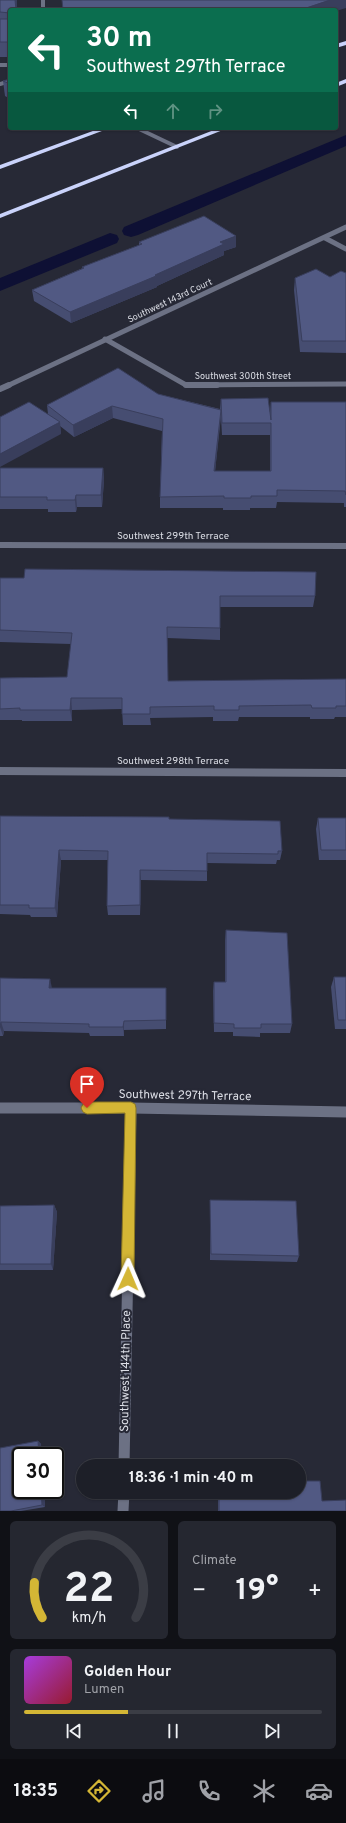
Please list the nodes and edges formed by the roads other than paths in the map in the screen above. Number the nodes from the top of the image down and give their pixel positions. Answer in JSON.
{"nodes":[{"id":1,"x":102,"y":130,"type":"edge"},
{"id":2,"x":141,"y":130,"type":"edge"},
{"id":3,"x":220,"y":130,"type":"edge"},
{"id":4,"x":177,"y":147,"type":"junction"},
{"id":5,"x":0,"y":167,"type":"edge"},
{"id":6,"x":0,"y":216,"type":"edge"},
{"id":7,"x":346,"y":227,"type":"edge"},
{"id":8,"x":325,"y":238,"type":"junction"},
{"id":9,"x":346,"y":249,"type":"edge"},
{"id":10,"x":105,"y":339,"type":"junction"},
{"id":11,"x":346,"y":384,"type":"edge"},
{"id":12,"x":0,"y":389,"type":"edge"},
{"id":13,"x":0,"y":545,"type":"edge"},
{"id":14,"x":346,"y":546,"type":"edge"},
{"id":15,"x":0,"y":771,"type":"edge"},
{"id":16,"x":346,"y":773,"type":"edge"},
{"id":17,"x":0,"y":1108,"type":"edge"},
{"id":18,"x":131,"y":1108,"type":"junction"},
{"id":19,"x":346,"y":1112,"type":"edge"},
{"id":20,"x":124,"y":1459,"type":"edge"},
{"id":21,"x":124,"y":1499,"type":"edge"},
{"id":22,"x":123,"y":1511,"type":"edge"}],
"edges":[{"from":1,"to":5,"type":"highway"},
{"from":2,"to":4,"type":"street"},
{"from":3,"to":4,"type":"highway"},
{"from":4,"to":6,"type":"highway"},
{"from":7,"to":8,"type":"street","name":"Southwest 143rd Court"},
{"from":8,"to":9,"type":"street"},
{"from":8,"to":10,"type":"street","name":"Southwest 143rd Court"},
{"from":10,"to":11,"type":"street","name":"Southwest 300th Street"},
{"from":10,"to":12,"type":"street","name":"Southwest 143rd Court"},
{"from":13,"to":14,"type":"street","name":"Southwest 299th Terrace"},
{"from":15,"to":16,"type":"street","name":"Southwest 298th Terrace"},
{"from":17,"to":18,"type":"street","name":"Southwest 297th Terrace"},
{"from":18,"to":19,"type":"street","name":"Southwest 297th Terrace"},
{"from":18,"to":20,"type":"street","name":"Southwest 144th Place"},
{"from":21,"to":22,"type":"street"}]}
